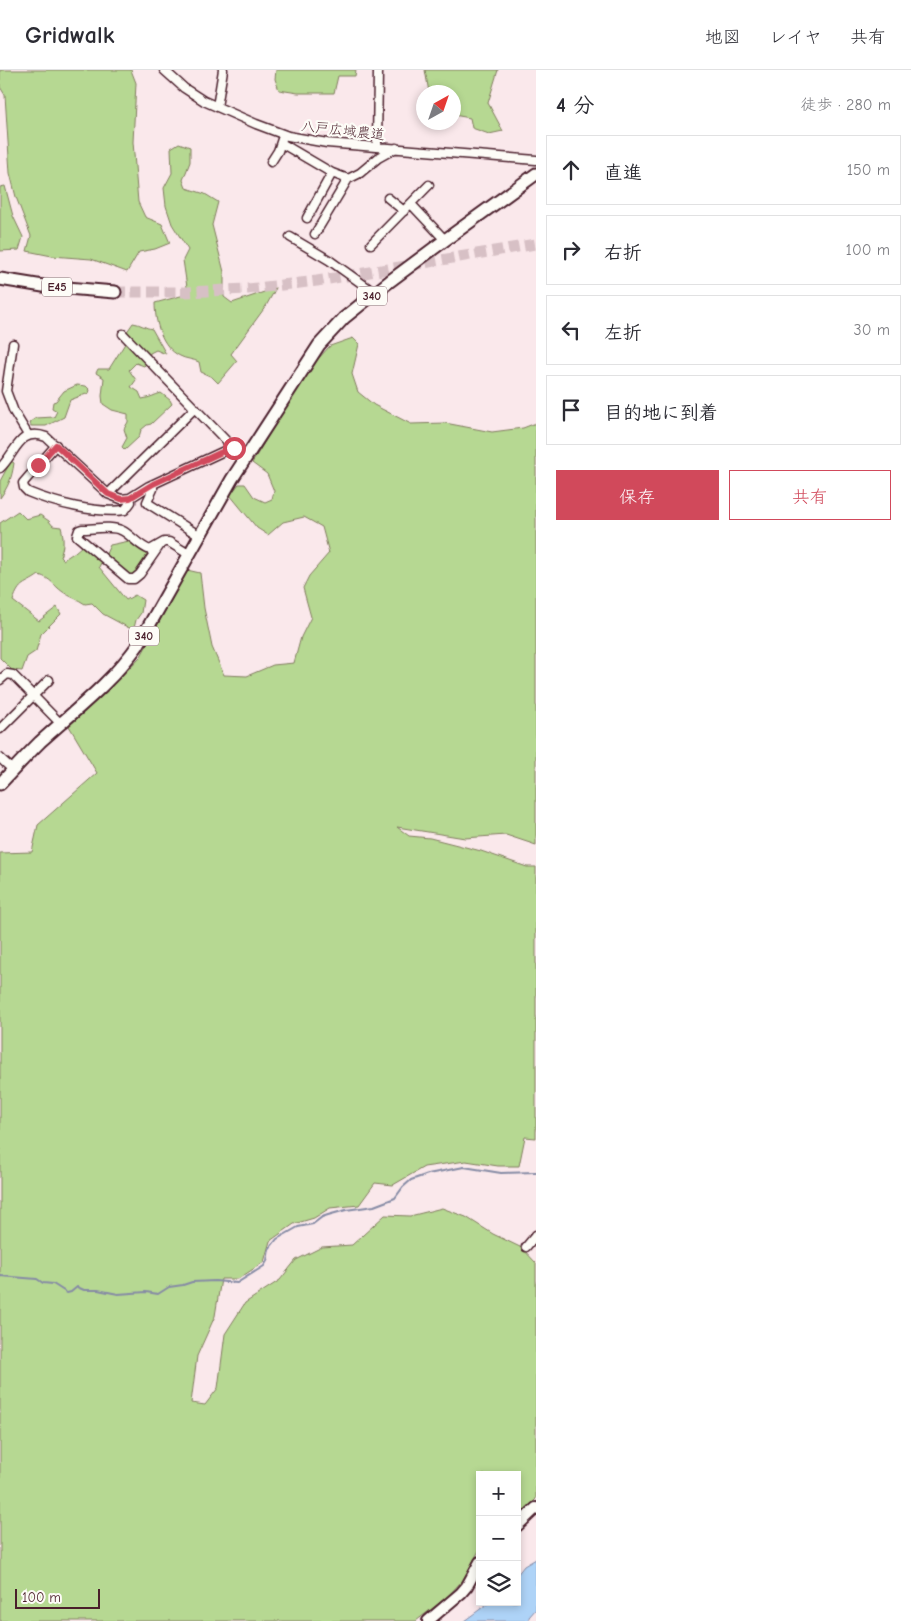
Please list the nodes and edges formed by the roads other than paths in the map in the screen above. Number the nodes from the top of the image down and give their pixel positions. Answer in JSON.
{"nodes":[{"id":1,"x":164,"y":70,"type":"edge"},
{"id":2,"x":222,"y":70,"type":"edge"},
{"id":3,"x":378,"y":70,"type":"edge"},
{"id":4,"x":217,"y":107,"type":"junction"},
{"id":5,"x":283,"y":134,"type":"junction"},
{"id":6,"x":281,"y":143,"type":"junction"},
{"id":7,"x":378,"y":147,"type":"junction"},
{"id":8,"x":396,"y":148,"type":"junction"},
{"id":9,"x":536,"y":160,"type":"edge"},
{"id":10,"x":271,"y":162,"type":"dead end"},
{"id":11,"x":332,"y":173,"type":"junction"},
{"id":12,"x":536,"y":174,"type":"edge"},
{"id":13,"x":348,"y":179,"type":"junction"},
{"id":14,"x":429,"y":185,"type":"dead end"},
{"id":15,"x":388,"y":198,"type":"dead end"},
{"id":16,"x":411,"y":204,"type":"junction"},
{"id":17,"x":404,"y":211,"type":"junction"},
{"id":18,"x":307,"y":218,"type":"dead end"},
{"id":19,"x":315,"y":234,"type":"dead end"},
{"id":20,"x":290,"y":237,"type":"dead end"},
{"id":21,"x":444,"y":240,"type":"junction"},
{"id":22,"x":372,"y":244,"type":"dead end"},
{"id":23,"x":0,"y":279,"type":"edge"},
{"id":24,"x":115,"y":292,"type":"tunnel mouth"},
{"id":25,"x":375,"y":293,"type":"junction"},
{"id":26,"x":123,"y":334,"type":"dead end"},
{"id":27,"x":13,"y":344,"type":"dead end"},
{"id":28,"x":195,"y":408,"type":"junction"},
{"id":29,"x":28,"y":435,"type":"junction"},
{"id":30,"x":56,"y":445,"type":"junction"},
{"id":31,"x":234,"y":448,"type":"junction"},
{"id":32,"x":246,"y":455,"type":"junction"},
{"id":33,"x":0,"y":468,"type":"edge"},
{"id":34,"x":153,"y":484,"type":"junction"},
{"id":35,"x":108,"y":494,"type":"junction"},
{"id":36,"x":130,"y":498,"type":"junction"},
{"id":37,"x":200,"y":536,"type":"junction"},
{"id":38,"x":160,"y":544,"type":"junction"},
{"id":39,"x":190,"y":555,"type":"junction"},
{"id":40,"x":0,"y":680,"type":"edge"},
{"id":41,"x":49,"y":680,"type":"dead end"},
{"id":42,"x":33,"y":696,"type":"junction"},
{"id":43,"x":61,"y":724,"type":"junction"},
{"id":44,"x":0,"y":729,"type":"edge"},
{"id":45,"x":0,"y":758,"type":"edge"},
{"id":46,"x":13,"y":770,"type":"junction"},
{"id":47,"x":0,"y":784,"type":"edge"},
{"id":48,"x":536,"y":1235,"type":"edge"},
{"id":49,"x":526,"y":1247,"type":"dead end"},
{"id":50,"x":536,"y":1508,"type":"edge"},
{"id":51,"x":521,"y":1522,"type":"edge"},
{"id":52,"x":476,"y":1569,"type":"edge"},
{"id":53,"x":428,"y":1621,"type":"edge"}],
"edges":[{"from":1,"to":4,"type":"street","name":"八戸広域農道"},
{"from":2,"to":4,"type":"street"},
{"from":3,"to":7,"type":"street"},
{"from":4,"to":5,"type":"street","name":"八戸広域農道"},
{"from":5,"to":6,"type":"street"},
{"from":5,"to":7,"type":"street","name":"八戸広域農道"},
{"from":6,"to":10,"type":"street"},
{"from":6,"to":11,"type":"street"},
{"from":7,"to":8,"type":"street","name":"八戸広域農道"},
{"from":8,"to":9,"type":"street","name":"八戸広域農道"},
{"from":8,"to":13,"type":"street"},
{"from":11,"to":13,"type":"street"},
{"from":11,"to":18,"type":"street"},
{"from":12,"to":21,"type":"highway","number":"340"},
{"from":13,"to":19,"type":"street"},
{"from":14,"to":16,"type":"street"},
{"from":15,"to":17,"type":"street"},
{"from":16,"to":17,"type":"street"},
{"from":16,"to":21,"type":"street"},
{"from":17,"to":22,"type":"street"},
{"from":20,"to":25,"type":"street"},
{"from":21,"to":25,"type":"highway","number":"340"},
{"from":23,"to":24,"type":"highway","number":"E45"},
{"from":25,"to":32,"type":"highway","number":"340"},
{"from":26,"to":28,"type":"street"},
{"from":27,"to":29,"type":"street"},
{"from":28,"to":31,"type":"street"},
{"from":28,"to":35,"type":"street"},
{"from":29,"to":30,"type":"street"},
{"from":29,"to":33,"type":"street"},
{"from":30,"to":35,"type":"street"},
{"from":30,"to":36,"type":"street"},
{"from":31,"to":32,"type":"street"},
{"from":31,"to":34,"type":"street"},
{"from":32,"to":37,"type":"highway","number":"340"},
{"from":34,"to":36,"type":"street"},
{"from":34,"to":37,"type":"street"},
{"from":35,"to":36,"type":"street"},
{"from":37,"to":39,"type":"highway","number":"340"},
{"from":38,"to":38,"type":"street"},
{"from":38,"to":39,"type":"street"},
{"from":39,"to":43,"type":"highway","number":"340"},
{"from":40,"to":42,"type":"street"},
{"from":41,"to":42,"type":"street"},
{"from":42,"to":43,"type":"street"},
{"from":42,"to":44,"type":"street"},
{"from":43,"to":46,"type":"highway","number":"340"},
{"from":45,"to":46,"type":"street"},
{"from":46,"to":47,"type":"highway","number":"340"},
{"from":48,"to":49,"type":"street"},
{"from":50,"to":51,"type":"main road"},
{"from":52,"to":53,"type":"main road"}]}
